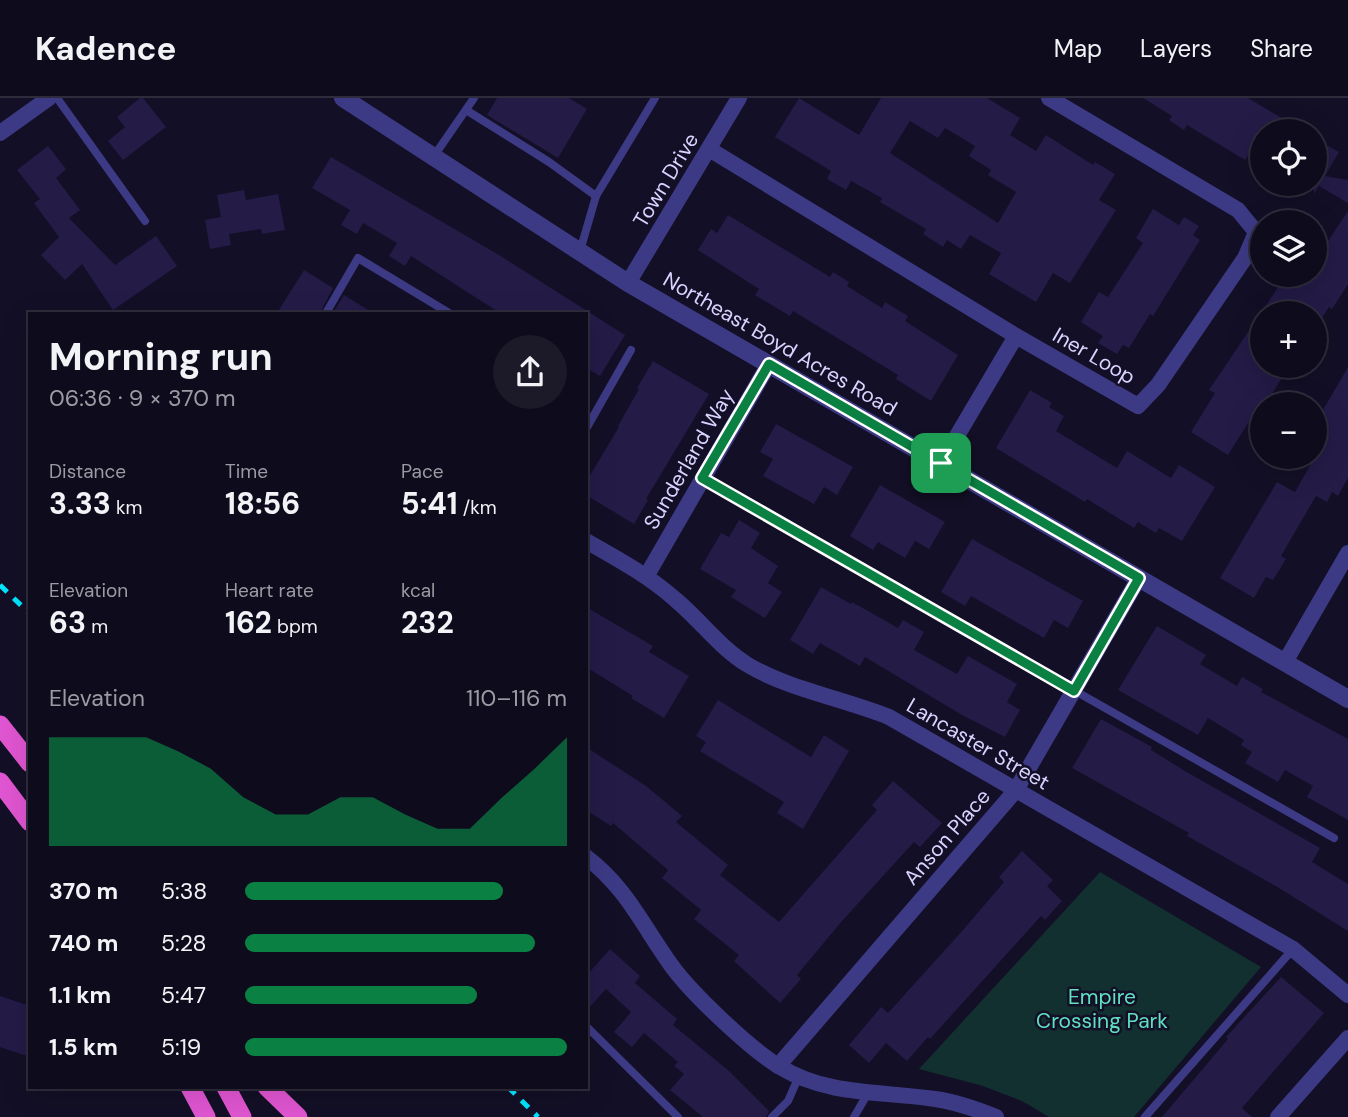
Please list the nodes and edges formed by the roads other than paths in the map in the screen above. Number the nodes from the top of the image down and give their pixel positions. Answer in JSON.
{"nodes":[{"id":1,"x":49,"y":98,"type":"edge"},
{"id":2,"x":57,"y":98,"type":"edge"},
{"id":3,"x":343,"y":98,"type":"edge"},
{"id":4,"x":474,"y":98,"type":"edge"},
{"id":5,"x":740,"y":98,"type":"edge"},
{"id":6,"x":1049,"y":98,"type":"edge"},
{"id":7,"x":653,"y":99,"type":"edge"},
{"id":8,"x":466,"y":110,"type":"junction"},
{"id":9,"x":0,"y":133,"type":"edge"},
{"id":10,"x":709,"y":149,"type":"junction"},
{"id":11,"x":433,"y":156,"type":"junction"},
{"id":12,"x":596,"y":196,"type":"junction"},
{"id":13,"x":145,"y":221,"type":"dead end"},
{"id":14,"x":580,"y":251,"type":"junction"},
{"id":15,"x":628,"y":283,"type":"junction"},
{"id":16,"x":327,"y":312,"type":"edge"},
{"id":17,"x":447,"y":312,"type":"edge"},
{"id":18,"x":1016,"y":336,"type":"junction"},
{"id":19,"x":631,"y":350,"type":"dead end"},
{"id":20,"x":769,"y":364,"type":"junction"},
{"id":21,"x":588,"y":425,"type":"edge"},
{"id":22,"x":941,"y":463,"type":"junction"},
{"id":23,"x":702,"y":478,"type":"junction"},
{"id":24,"x":588,"y":542,"type":"edge"},
{"id":25,"x":1348,"y":553,"type":"edge"},
{"id":26,"x":647,"y":575,"type":"junction"},
{"id":27,"x":1139,"y":578,"type":"junction"},
{"id":28,"x":1285,"y":662,"type":"junction"},
{"id":29,"x":1074,"y":691,"type":"junction"},
{"id":30,"x":1348,"y":699,"type":"edge"},
{"id":31,"x":0,"y":725,"type":"edge"},
{"id":32,"x":28,"y":760,"type":"edge"},
{"id":33,"x":0,"y":782,"type":"edge"},
{"id":34,"x":1016,"y":790,"type":"junction"},
{"id":35,"x":28,"y":819,"type":"edge"},
{"id":36,"x":1334,"y":838,"type":"dead end"},
{"id":37,"x":588,"y":859,"type":"edge"},
{"id":38,"x":1293,"y":949,"type":"junction"},
{"id":39,"x":1348,"y":995,"type":"edge"},
{"id":40,"x":588,"y":1028,"type":"edge"},
{"id":41,"x":1348,"y":1038,"type":"edge"},
{"id":42,"x":778,"y":1066,"type":"junction"},
{"id":43,"x":799,"y":1076,"type":"junction"},
{"id":44,"x":191,"y":1089,"type":"edge"},
{"id":45,"x":227,"y":1089,"type":"edge"},
{"id":46,"x":269,"y":1089,"type":"edge"},
{"id":47,"x":868,"y":1093,"type":"junction"},
{"id":48,"x":206,"y":1117,"type":"edge"},
{"id":49,"x":242,"y":1117,"type":"edge"},
{"id":50,"x":298,"y":1117,"type":"edge"},
{"id":51,"x":678,"y":1117,"type":"edge"},
{"id":52,"x":772,"y":1117,"type":"edge"},
{"id":53,"x":854,"y":1117,"type":"edge"},
{"id":54,"x":996,"y":1117,"type":"edge"},
{"id":55,"x":1145,"y":1117,"type":"edge"},
{"id":56,"x":1278,"y":1117,"type":"edge"}],
"edges":[{"from":1,"to":9,"type":"street"},
{"from":2,"to":13,"type":"lane"},
{"from":3,"to":11,"type":"street","name":"Northeast Boyd Acres Road"},
{"from":4,"to":8,"type":"lane"},
{"from":5,"to":10,"type":"street","name":"Town Drive"},
{"from":6,"to":18,"type":"street","name":"Iner Loop"},
{"from":7,"to":12,"type":"lane"},
{"from":8,"to":11,"type":"lane"},
{"from":8,"to":12,"type":"lane"},
{"from":10,"to":15,"type":"street","name":"Town Drive"},
{"from":10,"to":18,"type":"street","name":"Iner Loop"},
{"from":11,"to":14,"type":"street","name":"Northeast Boyd Acres Road"},
{"from":12,"to":14,"type":"lane"},
{"from":14,"to":15,"type":"street","name":"Northeast Boyd Acres Road"},
{"from":15,"to":20,"type":"street","name":"Northeast Boyd Acres Road"},
{"from":16,"to":17,"type":"lane"},
{"from":18,"to":22,"type":"street"},
{"from":19,"to":21,"type":"lane"},
{"from":20,"to":22,"type":"street","name":"Northeast Boyd Acres Road"},
{"from":20,"to":23,"type":"street","name":"Sunderland Way"},
{"from":22,"to":27,"type":"street","name":"Northeast Boyd Acres Road"},
{"from":23,"to":26,"type":"street","name":"Sunderland Way"},
{"from":23,"to":29,"type":"lane"},
{"from":24,"to":26,"type":"street","name":"Lancaster Street"},
{"from":25,"to":28,"type":"street"},
{"from":26,"to":34,"type":"street","name":"Lancaster Street"},
{"from":27,"to":28,"type":"street","name":"Northeast Boyd Acres Road"},
{"from":27,"to":29,"type":"street","name":"Anson Place"},
{"from":28,"to":30,"type":"street","name":"Northeast Boyd Acres Road"},
{"from":29,"to":34,"type":"street","name":"Anson Place"},
{"from":29,"to":36,"type":"lane"},
{"from":31,"to":32,"type":"highway"},
{"from":33,"to":35,"type":"highway"},
{"from":34,"to":38,"type":"street","name":"Lancaster Street"},
{"from":34,"to":42,"type":"street","name":"Anson Place"},
{"from":37,"to":42,"type":"street"},
{"from":38,"to":39,"type":"street","name":"Lancaster Street"},
{"from":38,"to":55,"type":"lane"},
{"from":40,"to":51,"type":"lane"},
{"from":41,"to":56,"type":"street"},
{"from":42,"to":43,"type":"street"},
{"from":43,"to":47,"type":"street"},
{"from":43,"to":52,"type":"lane"},
{"from":44,"to":48,"type":"highway"},
{"from":45,"to":49,"type":"highway"},
{"from":46,"to":50,"type":"highway"},
{"from":47,"to":53,"type":"lane"},
{"from":47,"to":54,"type":"street"}]}
